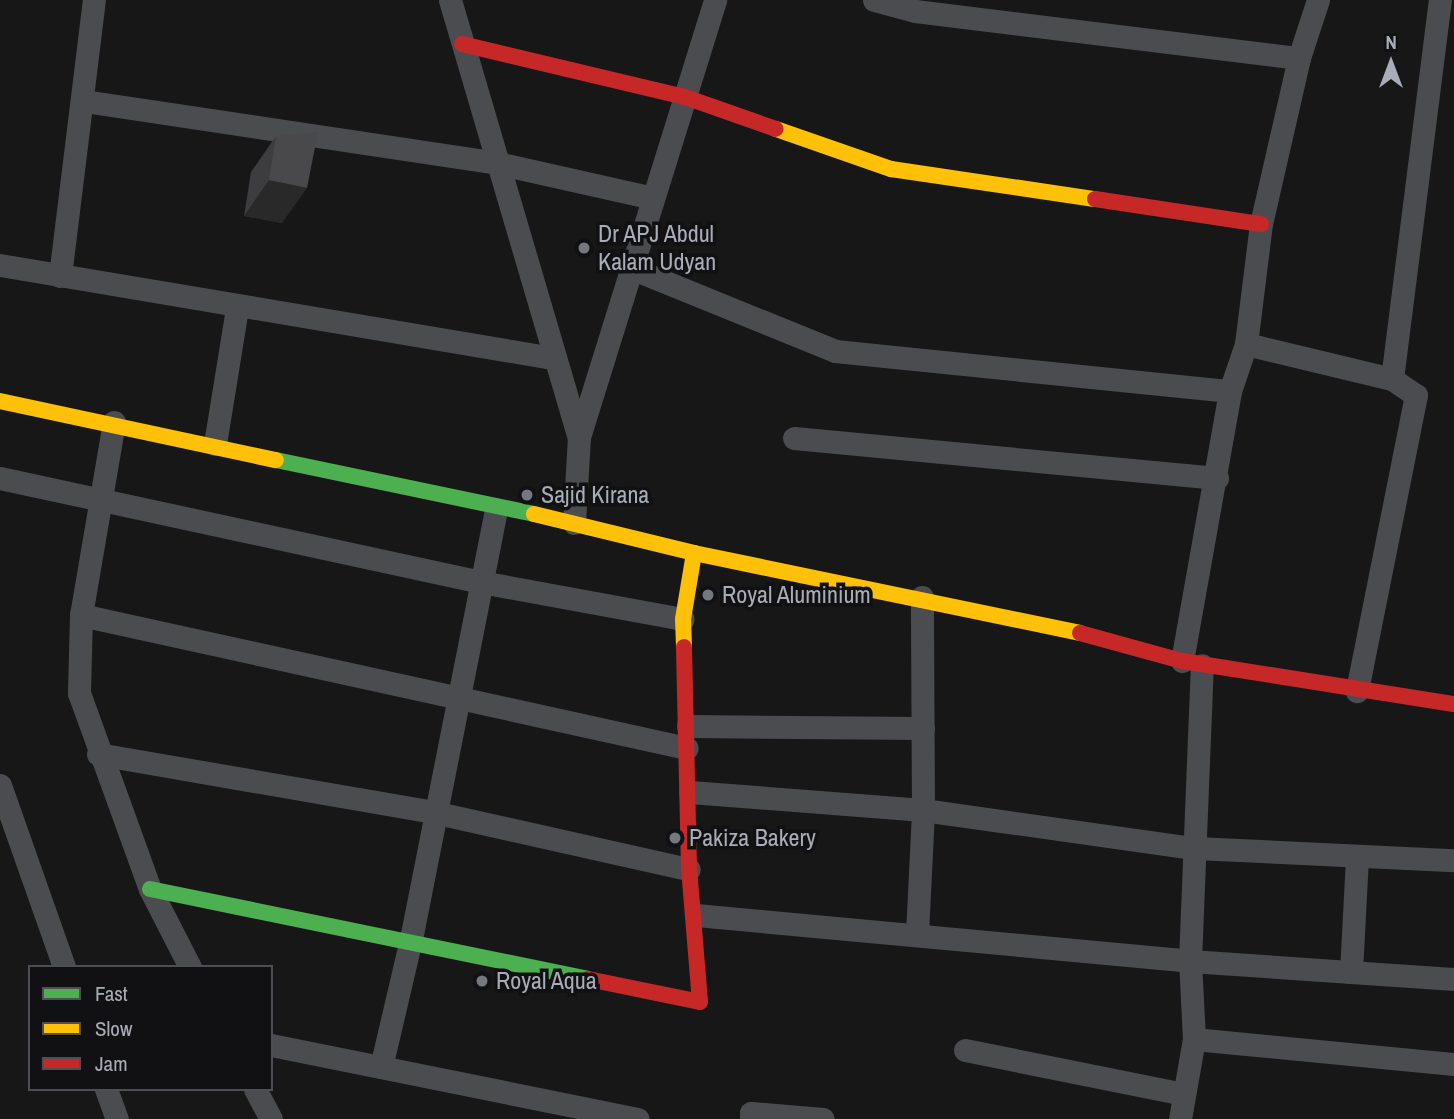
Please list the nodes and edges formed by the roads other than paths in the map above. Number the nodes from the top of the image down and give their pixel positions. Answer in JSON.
{"nodes":[{"id":1,"x":94,"y":0,"type":"edge"},
{"id":2,"x":450,"y":0,"type":"edge"},
{"id":3,"x":715,"y":0,"type":"edge"},
{"id":4,"x":874,"y":0,"type":"edge"},
{"id":5,"x":1318,"y":0,"type":"edge"},
{"id":6,"x":1440,"y":0,"type":"edge"},
{"id":7,"x":916,"y":6,"type":"edge"},
{"id":8,"x":462,"y":44,"type":"junction"},
{"id":9,"x":1299,"y":58,"type":"junction"},
{"id":10,"x":685,"y":97,"type":"junction"},
{"id":11,"x":84,"y":101,"type":"junction"},
{"id":12,"x":497,"y":163,"type":"junction"},
{"id":13,"x":653,"y":198,"type":"junction"},
{"id":14,"x":1261,"y":224,"type":"junction"},
{"id":15,"x":0,"y":265,"type":"edge"},
{"id":16,"x":631,"y":268,"type":"junction"},
{"id":17,"x":60,"y":276,"type":"junction"},
{"id":18,"x":237,"y":308,"type":"junction"},
{"id":19,"x":1246,"y":344,"type":"junction"},
{"id":20,"x":552,"y":358,"type":"junction"},
{"id":21,"x":1392,"y":379,"type":"junction"},
{"id":22,"x":1230,"y":391,"type":"junction"},
{"id":23,"x":0,"y":401,"type":"edge"},
{"id":24,"x":114,"y":422,"type":"junction"},
{"id":25,"x":579,"y":437,"type":"junction"},
{"id":26,"x":794,"y":438,"type":"dead end"},
{"id":27,"x":215,"y":444,"type":"junction"},
{"id":28,"x":0,"y":478,"type":"edge"},
{"id":29,"x":1217,"y":478,"type":"junction"},
{"id":30,"x":102,"y":500,"type":"junction"},
{"id":31,"x":496,"y":509,"type":"junction"},
{"id":32,"x":573,"y":523,"type":"junction"},
{"id":33,"x":694,"y":553,"type":"junction"},
{"id":34,"x":481,"y":582,"type":"junction"},
{"id":35,"x":922,"y":597,"type":"junction"},
{"id":36,"x":81,"y":615,"type":"junction"},
{"id":37,"x":683,"y":619,"type":"junction"},
{"id":38,"x":1192,"y":663,"type":"junction"},
{"id":39,"x":1357,"y":691,"type":"junction"},
{"id":40,"x":458,"y":696,"type":"junction"},
{"id":41,"x":1454,"y":704,"type":"edge"},
{"id":42,"x":923,"y":728,"type":"junction"},
{"id":43,"x":687,"y":737,"type":"junction"},
{"id":44,"x":98,"y":754,"type":"junction"},
{"id":45,"x":0,"y":785,"type":"edge"},
{"id":46,"x":690,"y":792,"type":"junction"},
{"id":47,"x":923,"y":810,"type":"junction"},
{"id":48,"x":433,"y":812,"type":"junction"},
{"id":49,"x":1195,"y":848,"type":"junction"},
{"id":50,"x":1357,"y":856,"type":"junction"},
{"id":51,"x":1454,"y":860,"type":"edge"},
{"id":52,"x":689,"y":869,"type":"junction"},
{"id":53,"x":150,"y":889,"type":"junction"},
{"id":54,"x":696,"y":915,"type":"junction"},
{"id":55,"x":917,"y":934,"type":"junction"},
{"id":56,"x":411,"y":939,"type":"junction"},
{"id":57,"x":1190,"y":961,"type":"junction"},
{"id":58,"x":63,"y":965,"type":"edge"},
{"id":59,"x":189,"y":965,"type":"edge"},
{"id":60,"x":1351,"y":972,"type":"junction"},
{"id":61,"x":1454,"y":979,"type":"edge"},
{"id":62,"x":1194,"y":1039,"type":"junction"},
{"id":63,"x":273,"y":1045,"type":"edge"},
{"id":64,"x":965,"y":1050,"type":"dead end"},
{"id":65,"x":1454,"y":1064,"type":"edge"},
{"id":66,"x":380,"y":1067,"type":"junction"},
{"id":67,"x":107,"y":1091,"type":"edge"},
{"id":68,"x":256,"y":1091,"type":"edge"},
{"id":69,"x":1184,"y":1094,"type":"junction"},
{"id":70,"x":117,"y":1119,"type":"edge"},
{"id":71,"x":271,"y":1119,"type":"edge"},
{"id":72,"x":638,"y":1119,"type":"edge"},
{"id":73,"x":751,"y":1119,"type":"edge"},
{"id":74,"x":823,"y":1119,"type":"edge"},
{"id":75,"x":1181,"y":1119,"type":"edge"}],
"edges":[{"from":1,"to":11,"type":"street"},
{"from":2,"to":8,"type":"street"},
{"from":3,"to":10,"type":"street"},
{"from":4,"to":7,"type":"street"},
{"from":5,"to":9,"type":"street"},
{"from":6,"to":21,"type":"street"},
{"from":7,"to":9,"type":"street"},
{"from":8,"to":10,"type":"street"},
{"from":8,"to":12,"type":"street"},
{"from":9,"to":14,"type":"street"},
{"from":10,"to":13,"type":"street"},
{"from":10,"to":14,"type":"street"},
{"from":11,"to":12,"type":"street"},
{"from":11,"to":17,"type":"street"},
{"from":12,"to":13,"type":"street"},
{"from":12,"to":20,"type":"street"},
{"from":13,"to":16,"type":"street"},
{"from":14,"to":19,"type":"street"},
{"from":15,"to":17,"type":"street"},
{"from":16,"to":22,"type":"street"},
{"from":16,"to":25,"type":"street"},
{"from":17,"to":18,"type":"street"},
{"from":18,"to":20,"type":"street"},
{"from":18,"to":27,"type":"street"},
{"from":19,"to":21,"type":"street"},
{"from":19,"to":22,"type":"street"},
{"from":20,"to":25,"type":"street"},
{"from":21,"to":39,"type":"street"},
{"from":22,"to":29,"type":"street"},
{"from":23,"to":24,"type":"street"},
{"from":24,"to":27,"type":"street"},
{"from":24,"to":30,"type":"street"},
{"from":25,"to":32,"type":"street"},
{"from":26,"to":29,"type":"street"},
{"from":27,"to":31,"type":"street"},
{"from":28,"to":30,"type":"street"},
{"from":29,"to":38,"type":"street"},
{"from":30,"to":34,"type":"street"},
{"from":30,"to":36,"type":"street"},
{"from":31,"to":32,"type":"street"},
{"from":31,"to":34,"type":"street"},
{"from":32,"to":33,"type":"street"},
{"from":33,"to":35,"type":"street"},
{"from":33,"to":37,"type":"street"},
{"from":34,"to":37,"type":"street"},
{"from":34,"to":40,"type":"street"},
{"from":35,"to":38,"type":"street"},
{"from":35,"to":42,"type":"street"},
{"from":36,"to":40,"type":"street"},
{"from":36,"to":44,"type":"street"},
{"from":37,"to":43,"type":"street"},
{"from":38,"to":39,"type":"street"},
{"from":38,"to":49,"type":"street"},
{"from":39,"to":41,"type":"street"},
{"from":40,"to":43,"type":"street"},
{"from":40,"to":48,"type":"street"},
{"from":42,"to":43,"type":"street"},
{"from":42,"to":47,"type":"street"},
{"from":43,"to":46,"type":"street"},
{"from":44,"to":48,"type":"street"},
{"from":44,"to":53,"type":"street"},
{"from":45,"to":58,"type":"street"},
{"from":46,"to":47,"type":"street"},
{"from":46,"to":52,"type":"street"},
{"from":47,"to":49,"type":"street"},
{"from":47,"to":55,"type":"street"},
{"from":48,"to":52,"type":"street"},
{"from":48,"to":56,"type":"street"},
{"from":49,"to":50,"type":"street"},
{"from":49,"to":57,"type":"street"},
{"from":50,"to":51,"type":"street"},
{"from":50,"to":60,"type":"street"},
{"from":52,"to":54,"type":"street"},
{"from":53,"to":56,"type":"street"},
{"from":53,"to":59,"type":"street"},
{"from":54,"to":55,"type":"street"},
{"from":54,"to":56,"type":"street"},
{"from":55,"to":57,"type":"street"},
{"from":56,"to":66,"type":"street"},
{"from":57,"to":60,"type":"street"},
{"from":57,"to":62,"type":"street"},
{"from":60,"to":61,"type":"street"},
{"from":62,"to":65,"type":"street"},
{"from":62,"to":69,"type":"street"},
{"from":63,"to":66,"type":"street"},
{"from":64,"to":69,"type":"street"},
{"from":66,"to":72,"type":"street"},
{"from":67,"to":70,"type":"street"},
{"from":68,"to":71,"type":"street"},
{"from":69,"to":75,"type":"street"},
{"from":73,"to":74,"type":"street"}]}
